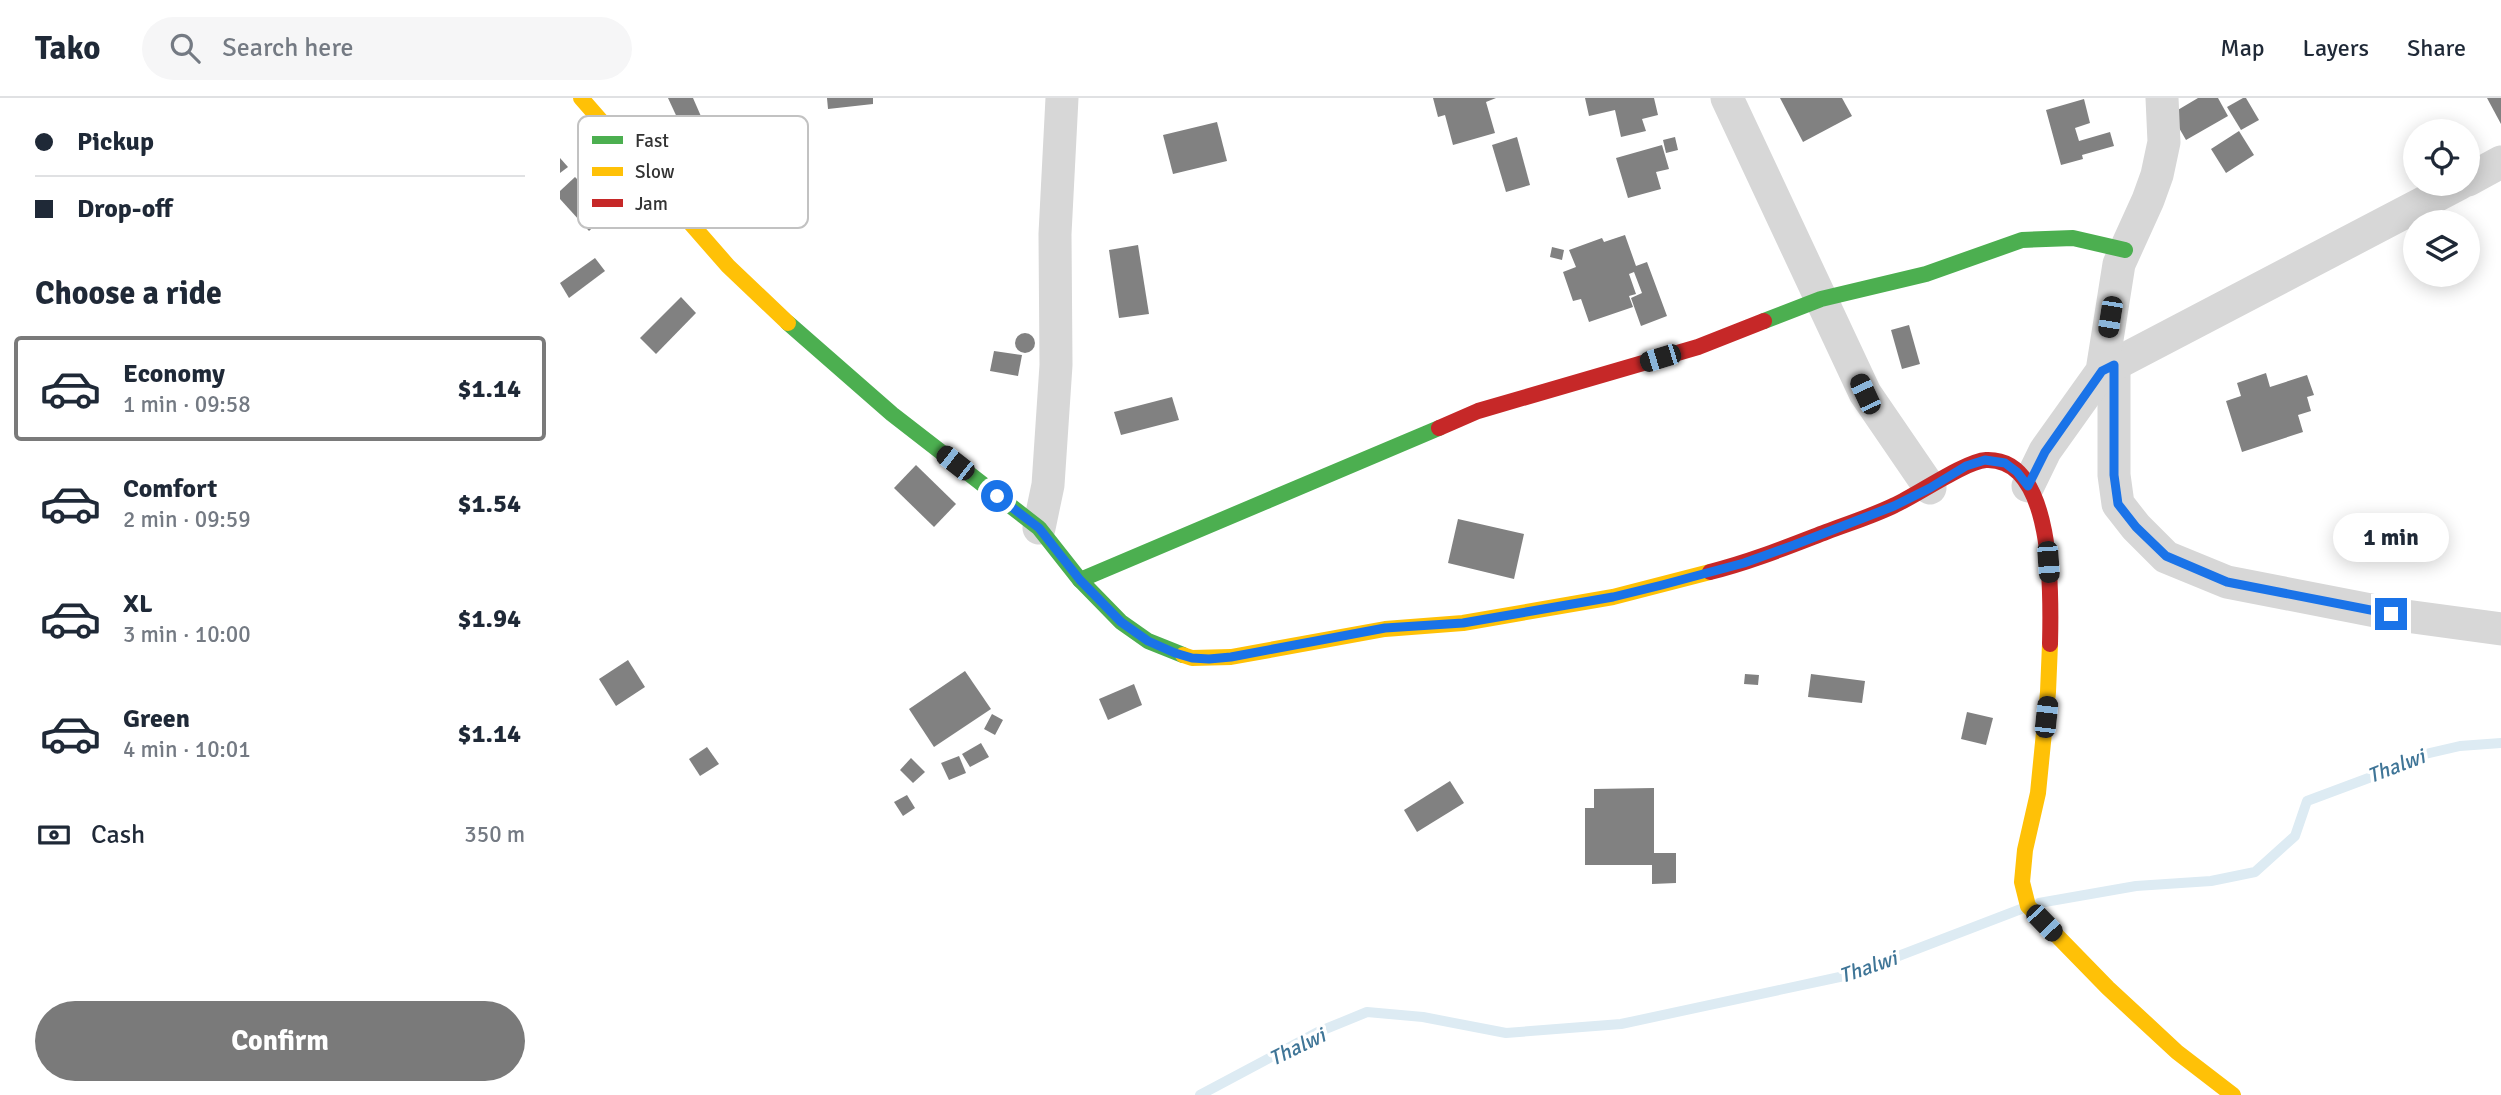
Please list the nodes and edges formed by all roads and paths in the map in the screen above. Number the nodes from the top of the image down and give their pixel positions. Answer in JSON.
{"nodes":[{"id":1,"x":581,"y":98,"type":"edge"},
{"id":2,"x":1062,"y":98,"type":"edge"},
{"id":3,"x":1727,"y":98,"type":"edge"},
{"id":4,"x":2162,"y":98,"type":"edge"},
{"id":5,"x":596,"y":116,"type":"edge"},
{"id":6,"x":2501,"y":162,"type":"edge"},
{"id":7,"x":2480,"y":173,"type":"edge"},
{"id":8,"x":2436,"y":196,"type":"edge"},
{"id":9,"x":694,"y":228,"type":"edge"},
{"id":10,"x":2125,"y":250,"type":"junction"},
{"id":11,"x":1821,"y":299,"type":"junction"},
{"id":12,"x":2108,"y":368,"type":"junction"},
{"id":13,"x":2028,"y":486,"type":"junction"},
{"id":14,"x":1930,"y":488,"type":"junction"},
{"id":15,"x":1039,"y":528,"type":"junction"},
{"id":16,"x":1080,"y":580,"type":"junction"},
{"id":17,"x":2501,"y":629,"type":"edge"},
{"id":18,"x":2233,"y":1095,"type":"edge"}],
"edges":[{"from":1,"to":5,"type":"street"},
{"from":2,"to":15,"type":"street"},
{"from":3,"to":11,"type":"street"},
{"from":4,"to":10,"type":"street"},
{"from":6,"to":7,"type":"street"},
{"from":8,"to":12,"type":"street"},
{"from":9,"to":15,"type":"street"},
{"from":10,"to":11,"type":"street"},
{"from":10,"to":12,"type":"street"},
{"from":11,"to":14,"type":"street"},
{"from":11,"to":16,"type":"street"},
{"from":12,"to":13,"type":"street"},
{"from":12,"to":17,"type":"street"},
{"from":13,"to":14,"type":"street"},
{"from":13,"to":18,"type":"street"},
{"from":14,"to":16,"type":"street"},
{"from":15,"to":16,"type":"street"}]}
